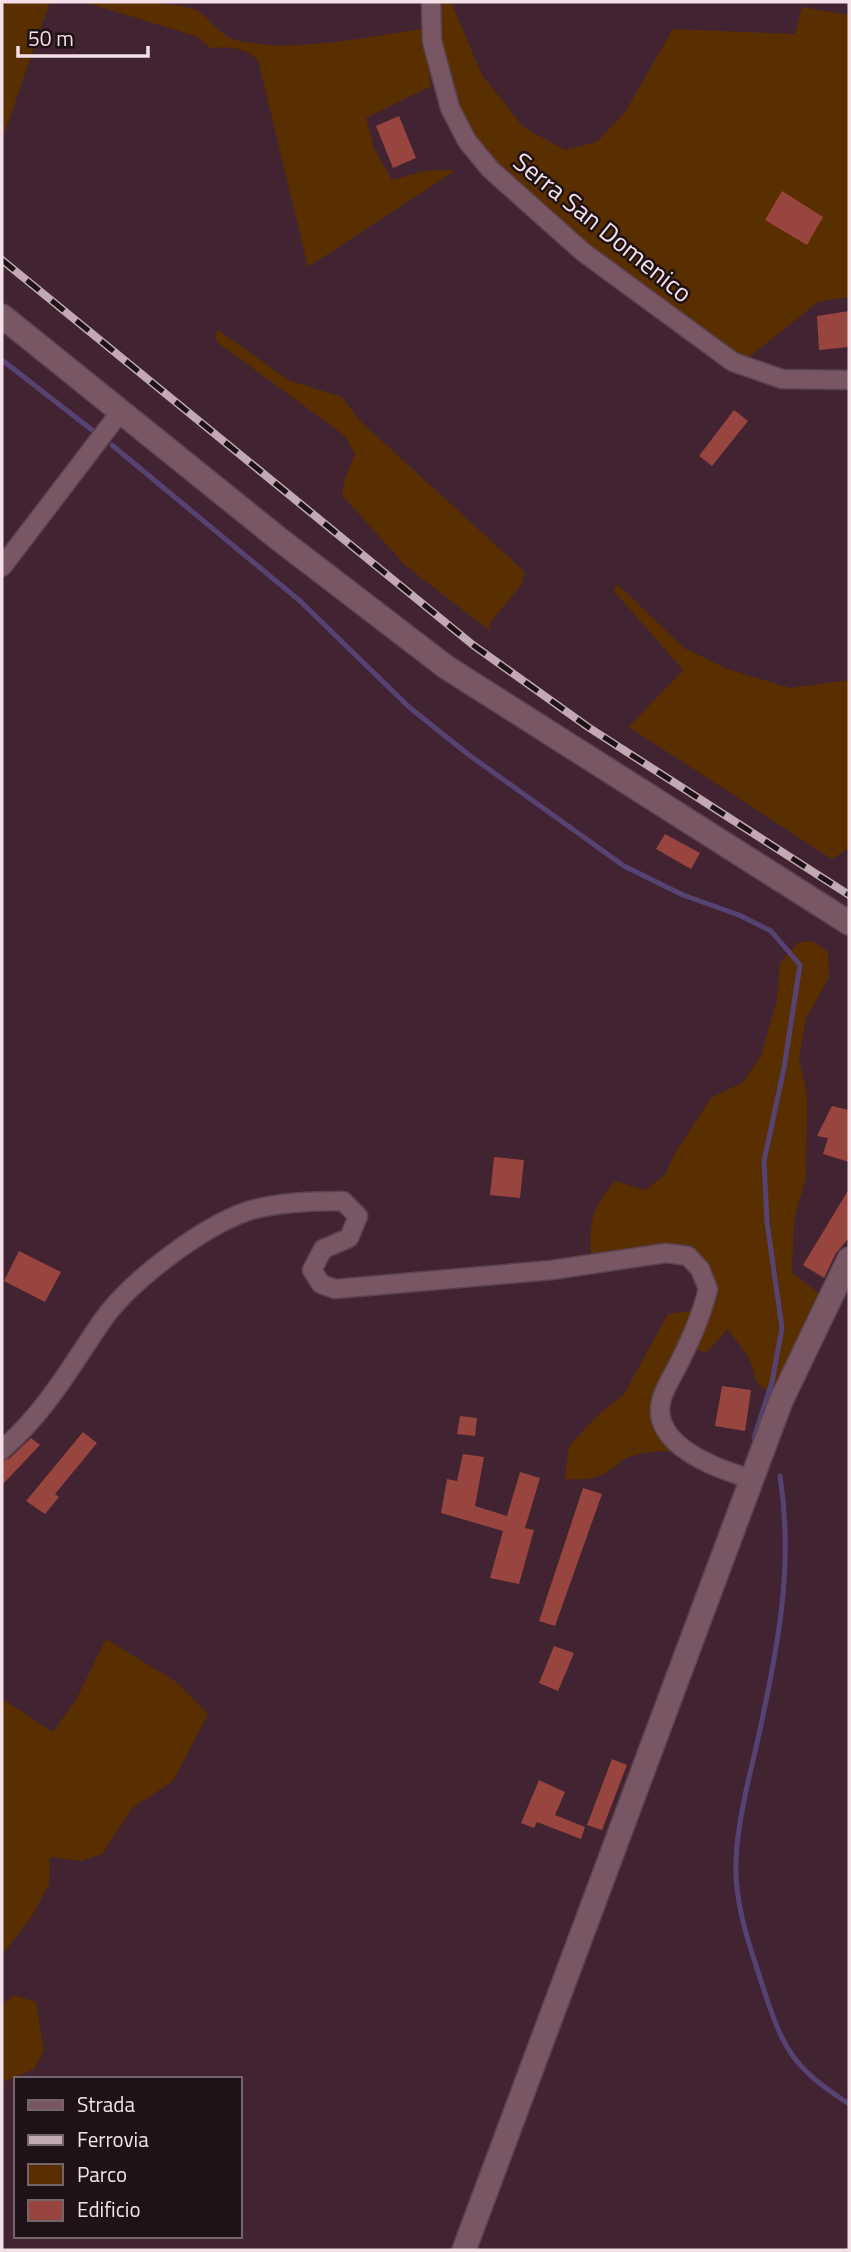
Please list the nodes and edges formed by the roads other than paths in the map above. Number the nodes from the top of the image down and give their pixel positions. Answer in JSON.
{"nodes":[{"id":1,"x":431,"y":2,"type":"edge"},
{"id":2,"x":2,"y":316,"type":"edge"},
{"id":3,"x":849,"y":380,"type":"edge"},
{"id":4,"x":121,"y":411,"type":"junction"},
{"id":5,"x":2,"y":567,"type":"edge"},
{"id":6,"x":849,"y":923,"type":"edge"},
{"id":7,"x":849,"y":1259,"type":"edge"},
{"id":8,"x":2,"y":1450,"type":"edge"},
{"id":9,"x":752,"y":1479,"type":"junction"},
{"id":10,"x":464,"y":2250,"type":"edge"}],
"edges":[{"from":1,"to":3,"type":"street","name":"Serra San Domenico"},
{"from":2,"to":4,"type":"street"},
{"from":4,"to":5,"type":"street"},
{"from":4,"to":6,"type":"street"},
{"from":7,"to":9,"type":"street"},
{"from":8,"to":9,"type":"street"},
{"from":9,"to":10,"type":"street"}]}
